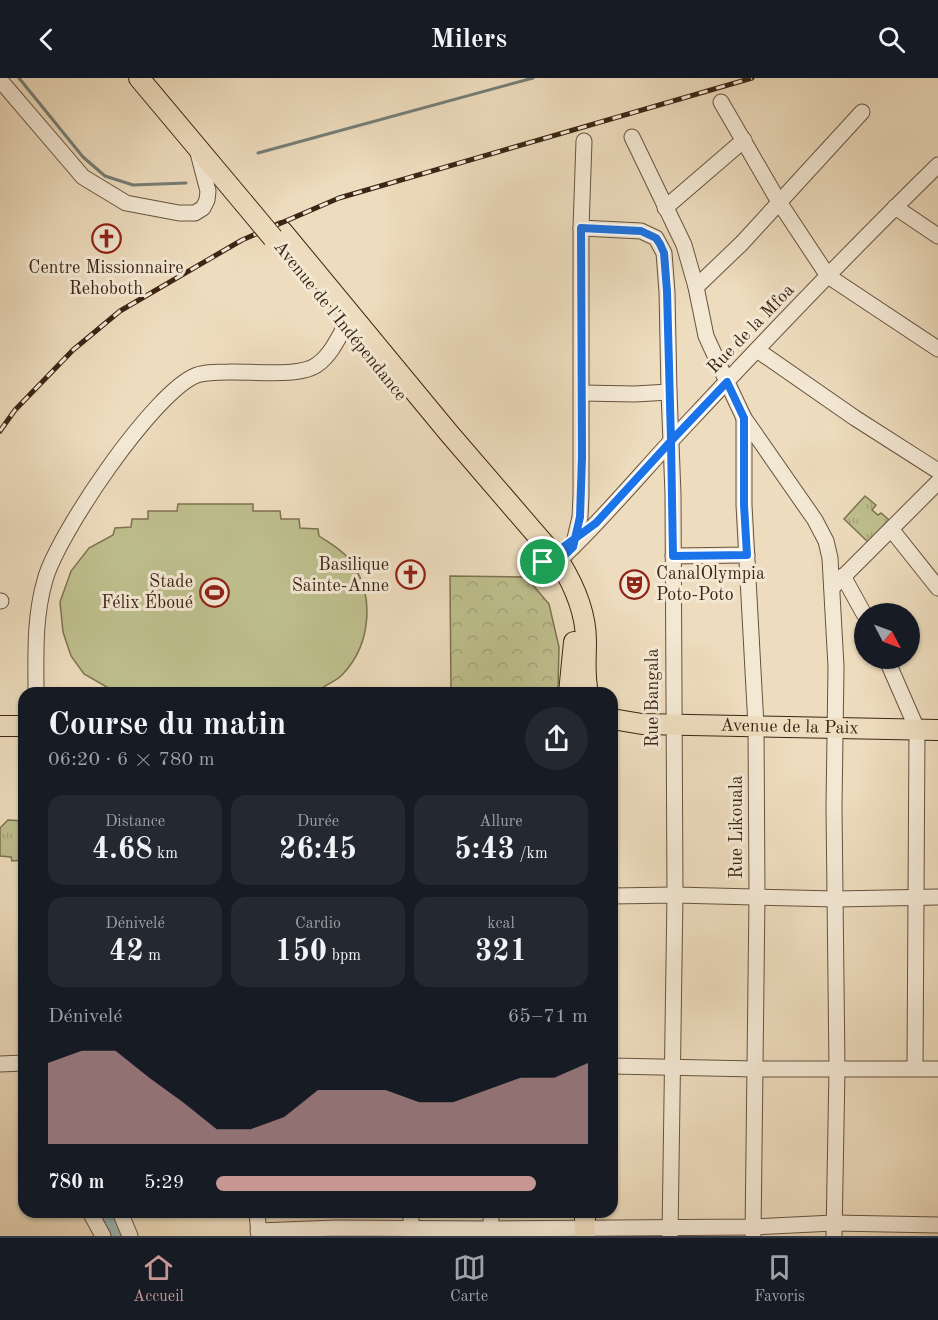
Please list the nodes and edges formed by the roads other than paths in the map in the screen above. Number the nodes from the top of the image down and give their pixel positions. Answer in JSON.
{"nodes":[{"id":1,"x":139,"y":78,"type":"edge"},
{"id":2,"x":157,"y":78,"type":"edge"},
{"id":3,"x":0,"y":80,"type":"edge"},
{"id":4,"x":721,"y":102,"type":"dead end"},
{"id":5,"x":862,"y":112,"type":"dead end"},
{"id":6,"x":632,"y":137,"type":"dead end"},
{"id":7,"x":744,"y":140,"type":"junction"},
{"id":8,"x":584,"y":141,"type":"dead end"},
{"id":9,"x":196,"y":147,"type":"junction"},
{"id":10,"x":938,"y":165,"type":"edge"},
{"id":11,"x":248,"y":198,"type":"junction"},
{"id":12,"x":779,"y":202,"type":"junction"},
{"id":13,"x":895,"y":207,"type":"junction"},
{"id":14,"x":665,"y":208,"type":"junction"},
{"id":15,"x":581,"y":228,"type":"junction"},
{"id":16,"x":277,"y":235,"type":"junction"},
{"id":17,"x":938,"y":236,"type":"edge"},
{"id":18,"x":828,"y":276,"type":"junction"},
{"id":19,"x":696,"y":287,"type":"junction"},
{"id":20,"x":344,"y":328,"type":"junction"},
{"id":21,"x":938,"y":349,"type":"edge"},
{"id":22,"x":757,"y":350,"type":"junction"},
{"id":23,"x":727,"y":382,"type":"junction"},
{"id":24,"x":669,"y":392,"type":"junction"},
{"id":25,"x":582,"y":393,"type":"junction"},
{"id":26,"x":744,"y":418,"type":"junction"},
{"id":27,"x":671,"y":441,"type":"junction"},
{"id":28,"x":938,"y":471,"type":"edge"},
{"id":29,"x":938,"y":482,"type":"edge"},
{"id":30,"x":891,"y":529,"type":"junction"},
{"id":31,"x":574,"y":542,"type":"junction"},
{"id":32,"x":747,"y":555,"type":"junction"},
{"id":33,"x":673,"y":556,"type":"junction"},
{"id":34,"x":551,"y":562,"type":"junction"},
{"id":35,"x":843,"y":576,"type":"junction"},
{"id":36,"x":832,"y":588,"type":"junction"},
{"id":37,"x":938,"y":588,"type":"edge"},
{"id":38,"x":858,"y":603,"type":"edge"},
{"id":39,"x":891,"y":669,"type":"edge"},
{"id":40,"x":36,"y":687,"type":"edge"},
{"id":41,"x":570,"y":687,"type":"edge"},
{"id":42,"x":587,"y":687,"type":"edge"},
{"id":43,"x":618,"y":720,"type":"edge"},
{"id":44,"x":642,"y":724,"type":"junction"},
{"id":45,"x":673,"y":724,"type":"junction"},
{"id":46,"x":0,"y":726,"type":"edge"},
{"id":47,"x":18,"y":726,"type":"edge"},
{"id":48,"x":756,"y":726,"type":"junction"},
{"id":49,"x":836,"y":726,"type":"junction"},
{"id":50,"x":917,"y":729,"type":"junction"},
{"id":51,"x":938,"y":730,"type":"edge"},
{"id":52,"x":618,"y":731,"type":"edge"},
{"id":53,"x":675,"y":895,"type":"junction"},
{"id":54,"x":618,"y":896,"type":"edge"},
{"id":55,"x":757,"y":896,"type":"junction"},
{"id":56,"x":917,"y":896,"type":"junction"},
{"id":57,"x":938,"y":897,"type":"edge"},
{"id":58,"x":836,"y":899,"type":"junction"},
{"id":59,"x":18,"y":1063,"type":"edge"},
{"id":60,"x":0,"y":1064,"type":"edge"},
{"id":61,"x":618,"y":1066,"type":"edge"},
{"id":62,"x":672,"y":1067,"type":"junction"},
{"id":63,"x":915,"y":1068,"type":"junction"},
{"id":64,"x":837,"y":1069,"type":"junction"},
{"id":65,"x":938,"y":1069,"type":"edge"},
{"id":66,"x":754,"y":1070,"type":"junction"},
{"id":67,"x":93,"y":1218,"type":"edge"},
{"id":68,"x":122,"y":1218,"type":"edge"},
{"id":69,"x":257,"y":1218,"type":"edge"},
{"id":70,"x":334,"y":1225,"type":"edge"},
{"id":71,"x":585,"y":1225,"type":"edge"},
{"id":72,"x":938,"y":1225,"type":"edge"},
{"id":73,"x":834,"y":1230,"type":"edge"},
{"id":74,"x":914,"y":1230,"type":"edge"},
{"id":75,"x":670,"y":1231,"type":"edge"},
{"id":76,"x":753,"y":1231,"type":"edge"},
{"id":77,"x":258,"y":1233,"type":"edge"},
{"id":78,"x":411,"y":1233,"type":"edge"},
{"id":79,"x":491,"y":1233,"type":"edge"},
{"id":80,"x":103,"y":1236,"type":"edge"},
{"id":81,"x":130,"y":1236,"type":"edge"}],
"edges":[{"from":1,"to":9,"type":"main road","name":"Avenue de l'Indépendance"},
{"from":2,"to":11,"type":"main road","name":"Avenue de l'Indépendance"},
{"from":3,"to":9,"type":"street"},
{"from":4,"to":7,"type":"street"},
{"from":5,"to":12,"type":"street"},
{"from":6,"to":14,"type":"street"},
{"from":7,"to":12,"type":"street"},
{"from":7,"to":14,"type":"street"},
{"from":8,"to":15,"type":"street"},
{"from":9,"to":11,"type":"main road","name":"Avenue de l'Indépendance"},
{"from":10,"to":13,"type":"street","name":"Rue de la Mfoa"},
{"from":11,"to":16,"type":"main road","name":"Avenue de l'Indépendance","bridge":true},
{"from":12,"to":18,"type":"street"},
{"from":12,"to":19,"type":"street"},
{"from":13,"to":17,"type":"street"},
{"from":13,"to":18,"type":"street","name":"Rue de la Mfoa"},
{"from":14,"to":19,"type":"street"},
{"from":15,"to":24,"type":"street","name":"Rue Bangala"},
{"from":15,"to":25,"type":"street"},
{"from":16,"to":20,"type":"main road","name":"Avenue de l'Indépendance"},
{"from":16,"to":34,"type":"main road","name":"Avenue de l'Indépendance"},
{"from":18,"to":21,"type":"street"},
{"from":18,"to":22,"type":"street","name":"Rue de la Mfoa"},
{"from":19,"to":23,"type":"street"},
{"from":20,"to":34,"type":"main road","name":"Avenue de l'Indépendance"},
{"from":20,"to":40,"type":"street"},
{"from":22,"to":23,"type":"street","name":"Rue de la Mfoa"},
{"from":22,"to":28,"type":"street"},
{"from":23,"to":26,"type":"street"},
{"from":23,"to":27,"type":"street","name":"Rue de la Mfoa"},
{"from":24,"to":25,"type":"street"},
{"from":24,"to":27,"type":"street","name":"Rue Bangala"},
{"from":25,"to":31,"type":"street"},
{"from":26,"to":32,"type":"street","name":"Rue Likouala"},
{"from":26,"to":36,"type":"street"},
{"from":27,"to":31,"type":"street","name":"Rue de la Mfoa"},
{"from":27,"to":33,"type":"street","name":"Rue Bangala"},
{"from":29,"to":30,"type":"street"},
{"from":30,"to":35,"type":"street"},
{"from":30,"to":37,"type":"street"},
{"from":31,"to":34,"type":"street","name":"Rue de la Mfoa"},
{"from":32,"to":33,"type":"street"},
{"from":32,"to":48,"type":"street","name":"Rue Likouala"},
{"from":33,"to":45,"type":"street","name":"Rue Bangala"},
{"from":34,"to":41,"type":"main road","name":"Avenue de l'Indépendance"},
{"from":34,"to":42,"type":"main road","name":"Avenue de l'Indépendance"},
{"from":35,"to":36,"type":"street"},
{"from":35,"to":38,"type":"street"},
{"from":36,"to":49,"type":"street"},
{"from":39,"to":50,"type":"street"},
{"from":43,"to":44,"type":"main road"},
{"from":44,"to":45,"type":"main road","name":"Avenue de la Paix"},
{"from":44,"to":52,"type":"main road"},
{"from":45,"to":48,"type":"main road","name":"Avenue de la Paix"},
{"from":45,"to":53,"type":"street","name":"Rue Bangala"},
{"from":46,"to":47,"type":"main road"},
{"from":48,"to":49,"type":"main road","name":"Avenue de la Paix"},
{"from":48,"to":55,"type":"street","name":"Rue Likouala"},
{"from":49,"to":50,"type":"main road","name":"Avenue de la Paix"},
{"from":49,"to":58,"type":"street"},
{"from":50,"to":51,"type":"main road","name":"Avenue de la Paix"},
{"from":50,"to":56,"type":"street"},
{"from":53,"to":54,"type":"street"},
{"from":53,"to":55,"type":"street"},
{"from":53,"to":62,"type":"street","name":"Rue Bangala"},
{"from":55,"to":58,"type":"street"},
{"from":55,"to":66,"type":"street","name":"Rue Likouala"},
{"from":56,"to":57,"type":"street"},
{"from":56,"to":58,"type":"street"},
{"from":56,"to":63,"type":"street"},
{"from":58,"to":64,"type":"street"},
{"from":59,"to":60,"type":"street"},
{"from":61,"to":62,"type":"street"},
{"from":62,"to":66,"type":"street"},
{"from":62,"to":75,"type":"street","name":"Rue Bangala"},
{"from":63,"to":64,"type":"street"},
{"from":63,"to":65,"type":"street"},
{"from":64,"to":66,"type":"street"},
{"from":64,"to":73,"type":"street"},
{"from":66,"to":76,"type":"street","name":"Rue Likouala"},
{"from":67,"to":80,"type":"street"},
{"from":68,"to":81,"type":"street"},
{"from":69,"to":77,"type":"street"},
{"from":70,"to":77,"type":"street"},
{"from":70,"to":78,"type":"street"},
{"from":71,"to":75,"type":"street"},
{"from":71,"to":79,"type":"street"},
{"from":72,"to":74,"type":"street"},
{"from":73,"to":74,"type":"street"},
{"from":73,"to":76,"type":"street"},
{"from":75,"to":76,"type":"street"},
{"from":78,"to":79,"type":"street"}]}
